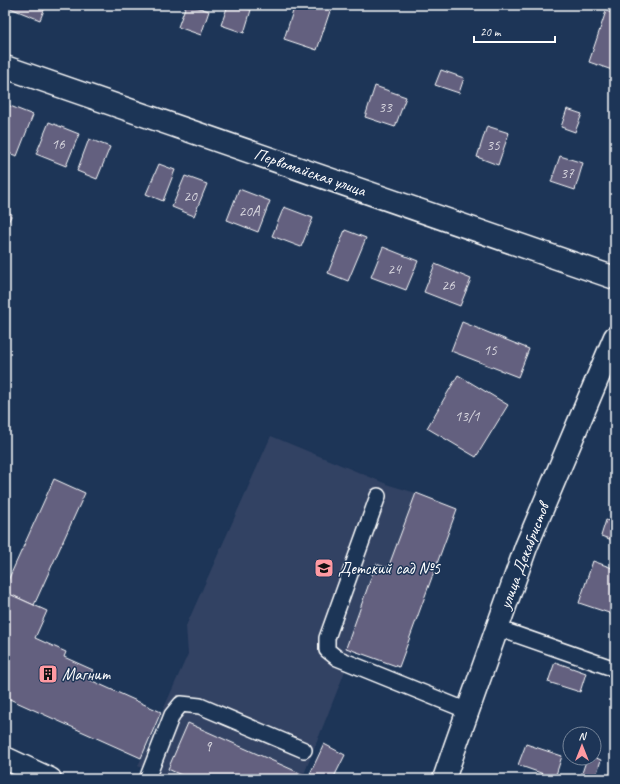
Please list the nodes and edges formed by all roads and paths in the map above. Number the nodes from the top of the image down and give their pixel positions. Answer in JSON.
{"nodes":[{"id":1,"x":5,"y":66,"type":"edge"},
{"id":2,"x":615,"y":278,"type":"edge"},
{"id":3,"x":615,"y":337,"type":"edge"},
{"id":4,"x":378,"y":496,"type":"dead end"},
{"id":5,"x":497,"y":628,"type":"junction"},
{"id":6,"x":615,"y":669,"type":"edge"},
{"id":7,"x":468,"y":711,"type":"junction"},
{"id":8,"x":304,"y":750,"type":"dead end"},
{"id":9,"x":5,"y":758,"type":"edge"},
{"id":10,"x":50,"y":779,"type":"edge"},
{"id":11,"x":147,"y":779,"type":"edge"},
{"id":12,"x":444,"y":779,"type":"edge"}],
"edges":[{"from":1,"to":2,"type":"street","name":"Первомайская улица"},
{"from":3,"to":5,"type":"street","name":"улица Декабристов"},
{"from":4,"to":7,"type":"lane"},
{"from":5,"to":6,"type":"lane"},
{"from":5,"to":7,"type":"street","name":"улица Декабристов"},
{"from":7,"to":12,"type":"street","name":"улица Декабристов"},
{"from":8,"to":11,"type":"lane"},
{"from":9,"to":10,"type":"street"}]}
